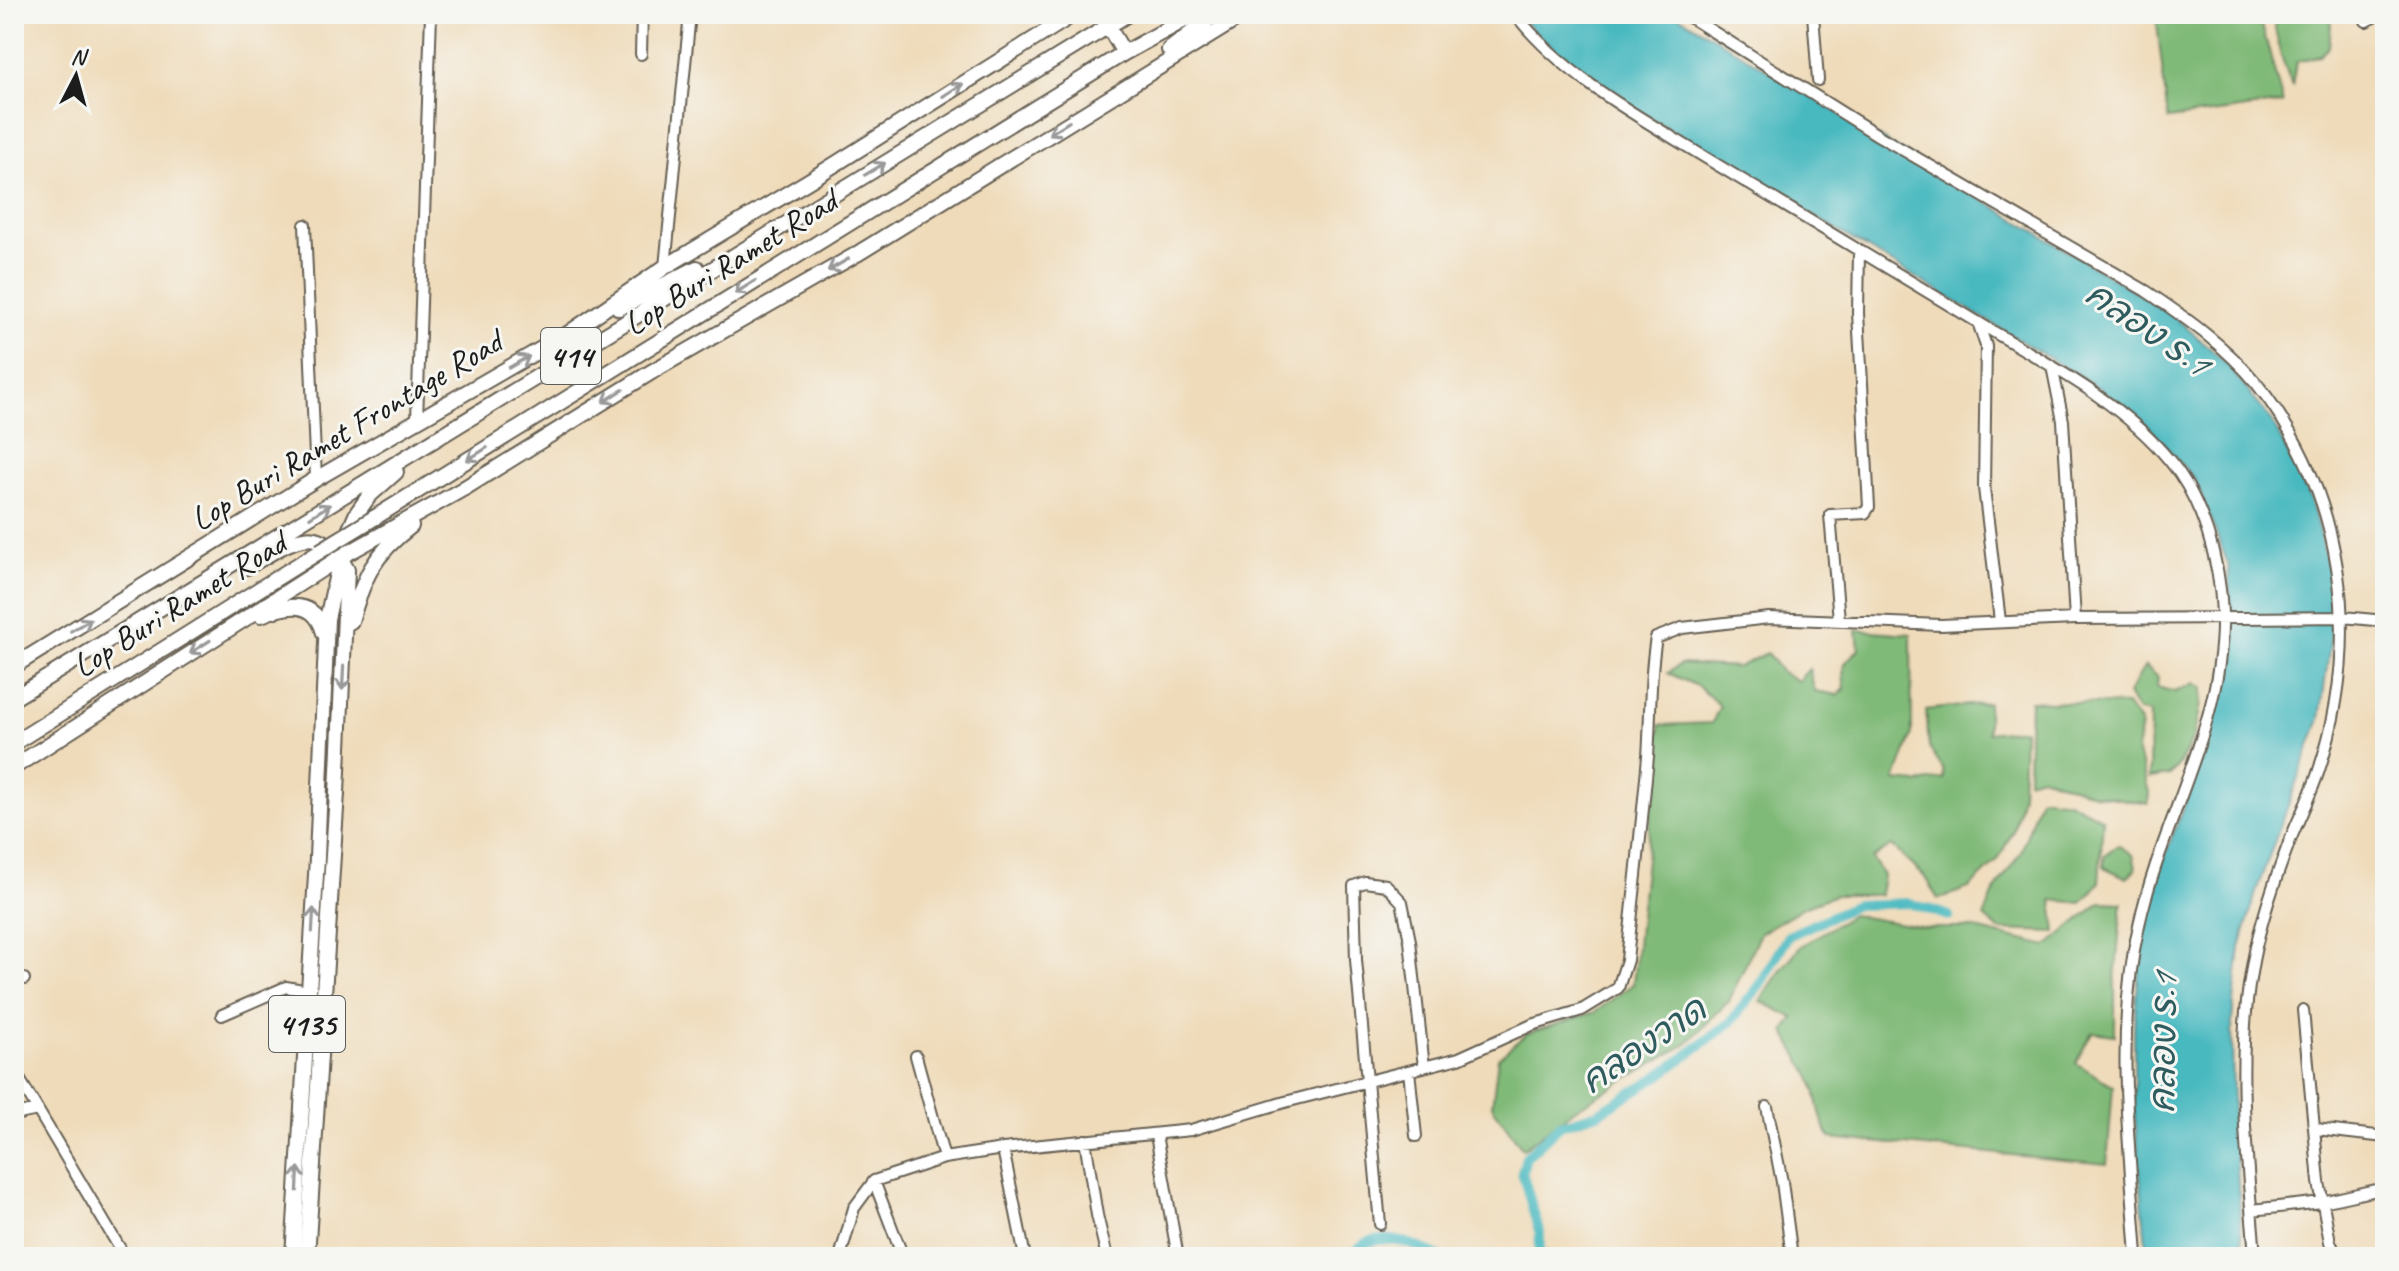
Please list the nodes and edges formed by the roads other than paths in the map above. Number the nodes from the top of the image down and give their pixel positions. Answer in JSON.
{"nodes":[{"id":1,"x":431,"y":14,"type":"edge"},
{"id":2,"x":642,"y":14,"type":"edge"},
{"id":3,"x":690,"y":14,"type":"edge"},
{"id":4,"x":1074,"y":14,"type":"edge"},
{"id":5,"x":1128,"y":14,"type":"edge"},
{"id":6,"x":1195,"y":14,"type":"edge"},
{"id":7,"x":1216,"y":14,"type":"edge"},
{"id":8,"x":1245,"y":14,"type":"edge"},
{"id":9,"x":1515,"y":14,"type":"edge"},
{"id":10,"x":1685,"y":14,"type":"edge"},
{"id":11,"x":1813,"y":14,"type":"edge"},
{"id":12,"x":2379,"y":14,"type":"edge"},
{"id":13,"x":1052,"y":21,"type":"edge"},
{"id":14,"x":2366,"y":21,"type":"dead end"},
{"id":15,"x":1108,"y":26,"type":"junction"},
{"id":16,"x":1124,"y":53,"type":"junction"},
{"id":17,"x":641,"y":54,"type":"dead end"},
{"id":18,"x":1818,"y":80,"type":"dead end"},
{"id":19,"x":1099,"y":102,"type":"junction"},
{"id":20,"x":787,"y":223,"type":"junction"},
{"id":21,"x":305,"y":225,"type":"dead end"},
{"id":22,"x":1859,"y":251,"type":"junction"},
{"id":23,"x":665,"y":267,"type":"junction"},
{"id":24,"x":1978,"y":322,"type":"junction"},
{"id":25,"x":569,"y":333,"type":"junction"},
{"id":26,"x":2052,"y":366,"type":"junction"},
{"id":27,"x":417,"y":420,"type":"junction"},
{"id":28,"x":420,"y":450,"type":"junction"},
{"id":29,"x":316,"y":479,"type":"junction"},
{"id":30,"x":463,"y":489,"type":"junction"},
{"id":31,"x":341,"y":557,"type":"junction"},
{"id":32,"x":158,"y":610,"type":"junction"},
{"id":33,"x":2343,"y":617,"type":"junction"},
{"id":34,"x":2222,"y":618,"type":"junction"},
{"id":35,"x":2075,"y":619,"type":"junction"},
{"id":36,"x":1839,"y":620,"type":"junction"},
{"id":37,"x":2000,"y":621,"type":"junction"},
{"id":38,"x":2385,"y":621,"type":"edge"},
{"id":39,"x":230,"y":628,"type":"junction"},
{"id":40,"x":345,"y":640,"type":"junction"},
{"id":41,"x":327,"y":641,"type":"junction"},
{"id":42,"x":14,"y":666,"type":"edge"},
{"id":43,"x":14,"y":698,"type":"edge"},
{"id":44,"x":14,"y":743,"type":"edge"},
{"id":45,"x":14,"y":764,"type":"edge"},
{"id":46,"x":309,"y":991,"type":"junction"},
{"id":47,"x":2303,"y":1010,"type":"dead end"},
{"id":48,"x":222,"y":1015,"type":"dead end"},
{"id":49,"x":916,"y":1056,"type":"dead end"},
{"id":50,"x":1424,"y":1067,"type":"junction"},
{"id":51,"x":14,"y":1070,"type":"edge"},
{"id":52,"x":1409,"y":1071,"type":"junction"},
{"id":53,"x":1368,"y":1081,"type":"junction"},
{"id":54,"x":1767,"y":1107,"type":"dead end"},
{"id":55,"x":38,"y":1110,"type":"junction"},
{"id":56,"x":14,"y":1115,"type":"edge"},
{"id":57,"x":2316,"y":1129,"type":"junction"},
{"id":58,"x":1156,"y":1135,"type":"junction"},
{"id":59,"x":1416,"y":1136,"type":"dead end"},
{"id":60,"x":2385,"y":1137,"type":"edge"},
{"id":61,"x":1085,"y":1140,"type":"junction"},
{"id":62,"x":1003,"y":1149,"type":"junction"},
{"id":63,"x":944,"y":1158,"type":"junction"},
{"id":64,"x":874,"y":1181,"type":"junction"},
{"id":65,"x":2385,"y":1188,"type":"edge"},
{"id":66,"x":2322,"y":1202,"type":"junction"},
{"id":67,"x":2252,"y":1210,"type":"junction"},
{"id":68,"x":1380,"y":1224,"type":"dead end"},
{"id":69,"x":125,"y":1257,"type":"edge"},
{"id":70,"x":293,"y":1257,"type":"edge"},
{"id":71,"x":307,"y":1257,"type":"edge"},
{"id":72,"x":840,"y":1257,"type":"edge"},
{"id":73,"x":903,"y":1257,"type":"edge"},
{"id":74,"x":1025,"y":1257,"type":"edge"},
{"id":75,"x":1107,"y":1257,"type":"edge"},
{"id":76,"x":1178,"y":1257,"type":"edge"},
{"id":77,"x":1792,"y":1257,"type":"edge"},
{"id":78,"x":2137,"y":1257,"type":"edge"},
{"id":79,"x":2255,"y":1257,"type":"edge"},
{"id":80,"x":2337,"y":1257,"type":"edge"}],
"edges":[{"from":1,"to":27,"type":"street"},
{"from":2,"to":17,"type":"street"},
{"from":3,"to":23,"type":"street"},
{"from":4,"to":13,"type":"main road","name":"Lop Buri Ramet Frontage Road","number":"414"},
{"from":5,"to":15,"type":"main road","name":"Lop Buri Ramet Road","number":"414"},
{"from":6,"to":16,"type":"main road","name":"Lop Buri Ramet Road","number":"414"},
{"from":7,"to":19,"type":"main road"},
{"from":8,"to":19,"type":"main road","number":"414"},
{"from":9,"to":22,"type":"street"},
{"from":10,"to":33,"type":"street"},
{"from":11,"to":18,"type":"street"},
{"from":12,"to":14,"type":"street"},
{"from":23,"to":13,"type":"main road","name":"Lop Buri Ramet Frontage Road","number":"414","one_way":true},
{"from":15,"to":16,"type":"main road"},
{"from":20,"to":15,"type":"main road","name":"Lop Buri Ramet Road","number":"414","one_way":true},
{"from":16,"to":44,"type":"main road","name":"Lop Buri Ramet Road","number":"414","one_way":true,"bridge":true},
{"from":19,"to":30,"type":"main road","number":"414","one_way":true},
{"from":20,"to":25,"type":"main road"},
{"from":20,"to":28,"type":"main road","name":"Lop Buri Ramet Road","number":"414"},
{"from":21,"to":29,"type":"street"},
{"from":22,"to":24,"type":"street"},
{"from":22,"to":36,"type":"street"},
{"from":23,"to":25,"type":"main road","name":"Lop Buri Ramet Frontage Road","number":"414"},
{"from":24,"to":26,"type":"street"},
{"from":24,"to":37,"type":"street"},
{"from":27,"to":25,"type":"main road","name":"Lop Buri Ramet Frontage Road","number":"414","one_way":true},
{"from":26,"to":34,"type":"street"},
{"from":26,"to":35,"type":"street"},
{"from":27,"to":29,"type":"main road","name":"Lop Buri Ramet Frontage Road","number":"414"},
{"from":28,"to":31,"type":"main road","number":"4135"},
{"from":32,"to":28,"type":"main road","name":"Lop Buri Ramet Road","number":"414","one_way":true},
{"from":42,"to":29,"type":"main road","name":"Lop Buri Ramet Frontage Road","number":"414","one_way":true},
{"from":30,"to":31,"type":"main road","number":"414"},
{"from":30,"to":40,"type":"main road"},
{"from":31,"to":32,"type":"main road"},
{"from":31,"to":39,"type":"main road","number":"414"},
{"from":31,"to":40,"type":"main road","number":"4135"},
{"from":31,"to":41,"type":"main road","number":"4135"},
{"from":32,"to":43,"type":"main road","name":"Lop Buri Ramet Road","number":"414"},
{"from":33,"to":34,"type":"street"},
{"from":33,"to":38,"type":"street"},
{"from":33,"to":67,"type":"street"},
{"from":34,"to":35,"type":"street"},
{"from":34,"to":78,"type":"street"},
{"from":35,"to":37,"type":"street"},
{"from":36,"to":37,"type":"street"},
{"from":36,"to":50,"type":"street"},
{"from":39,"to":41,"type":"main road"},
{"from":39,"to":45,"type":"main road","number":"414","one_way":true},
{"from":40,"to":71,"type":"main road","number":"4135","one_way":true},
{"from":46,"to":41,"type":"main road","number":"4135","one_way":true},
{"from":46,"to":48,"type":"street"},
{"from":70,"to":46,"type":"main road","number":"4135","one_way":true},
{"from":47,"to":57,"type":"street"},
{"from":49,"to":63,"type":"street"},
{"from":50,"to":52,"type":"street"},
{"from":50,"to":53,"type":"street"},
{"from":51,"to":55,"type":"street"},
{"from":52,"to":53,"type":"street"},
{"from":52,"to":59,"type":"street"},
{"from":53,"to":58,"type":"street"},
{"from":53,"to":68,"type":"street"},
{"from":54,"to":77,"type":"street"},
{"from":55,"to":56,"type":"street"},
{"from":55,"to":69,"type":"street"},
{"from":57,"to":60,"type":"street"},
{"from":57,"to":66,"type":"street"},
{"from":58,"to":61,"type":"street"},
{"from":58,"to":76,"type":"street"},
{"from":61,"to":62,"type":"street"},
{"from":61,"to":75,"type":"street"},
{"from":62,"to":63,"type":"street"},
{"from":62,"to":74,"type":"street"},
{"from":63,"to":64,"type":"street"},
{"from":64,"to":72,"type":"street"},
{"from":64,"to":73,"type":"street"},
{"from":65,"to":66,"type":"street"},
{"from":66,"to":67,"type":"street"},
{"from":66,"to":80,"type":"street"},
{"from":67,"to":79,"type":"street"}]}
